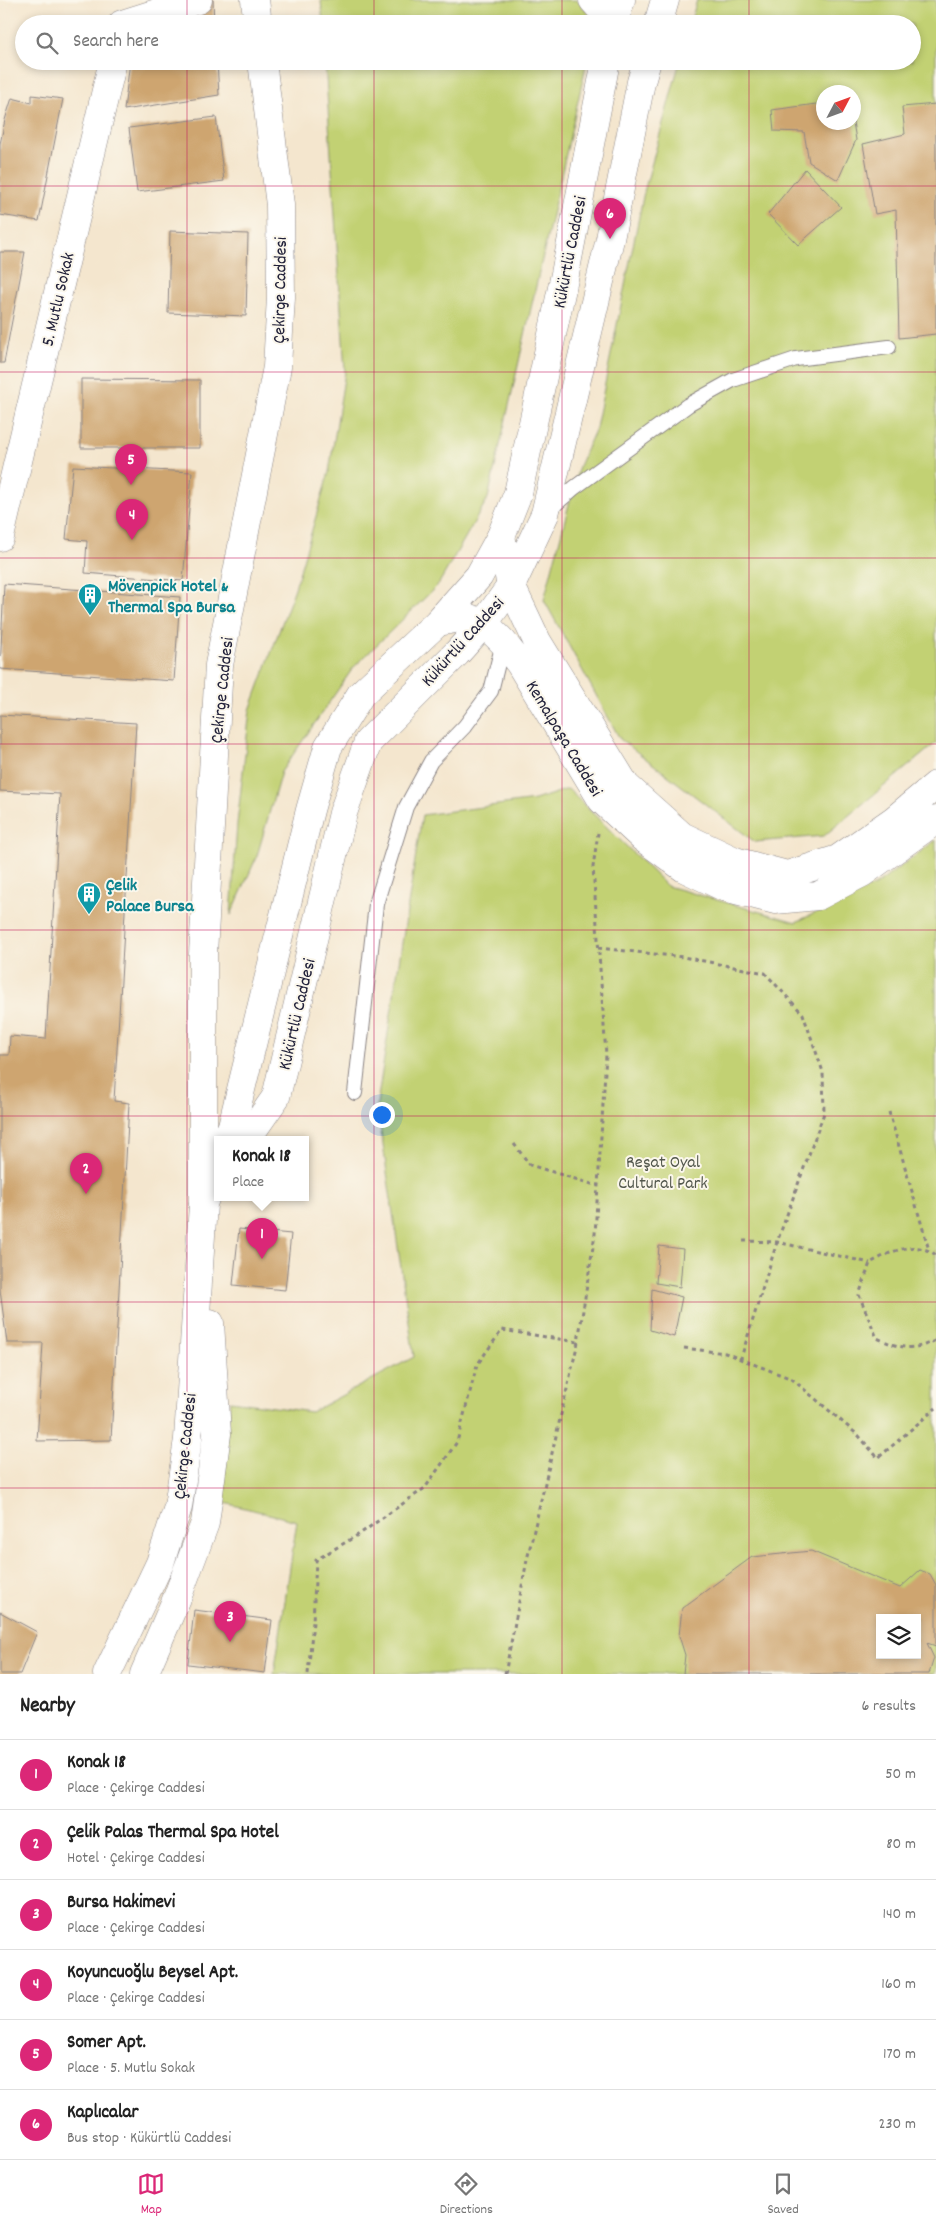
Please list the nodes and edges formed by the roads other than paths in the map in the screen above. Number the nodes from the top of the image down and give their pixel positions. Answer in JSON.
{"nodes":[{"id":1,"x":122,"y":0,"type":"edge"},
{"id":2,"x":198,"y":0,"type":"edge"},
{"id":3,"x":255,"y":0,"type":"edge"},
{"id":4,"x":593,"y":0,"type":"edge"},
{"id":5,"x":665,"y":0,"type":"edge"},
{"id":6,"x":122,"y":15,"type":"edge"},
{"id":7,"x":150,"y":15,"type":"edge"},
{"id":8,"x":257,"y":15,"type":"edge"},
{"id":9,"x":616,"y":15,"type":"edge"},
{"id":10,"x":661,"y":15,"type":"edge"},
{"id":11,"x":111,"y":70,"type":"edge"},
{"id":12,"x":263,"y":70,"type":"edge"},
{"id":13,"x":604,"y":70,"type":"edge"},
{"id":14,"x":644,"y":70,"type":"edge"},
{"id":15,"x":889,"y":347,"type":"dead end"},
{"id":16,"x":545,"y":514,"type":"junction"},
{"id":17,"x":501,"y":536,"type":"junction"},
{"id":18,"x":0,"y":537,"type":"edge"},
{"id":19,"x":511,"y":586,"type":"junction"},
{"id":20,"x":438,"y":622,"type":"junction"},
{"id":21,"x":484,"y":623,"type":"junction"},
{"id":22,"x":503,"y":642,"type":"junction"},
{"id":23,"x":936,"y":785,"type":"edge"},
{"id":24,"x":936,"y":820,"type":"edge"},
{"id":25,"x":355,"y":1093,"type":"dead end"},
{"id":26,"x":228,"y":1136,"type":"edge"},
{"id":27,"x":249,"y":1136,"type":"edge"},
{"id":28,"x":214,"y":1173,"type":"edge"},
{"id":29,"x":214,"y":1187,"type":"edge"},
{"id":30,"x":203,"y":1204,"type":"junction"},
{"id":31,"x":107,"y":1674,"type":"edge"},
{"id":32,"x":144,"y":1674,"type":"edge"}],
"edges":[{"from":1,"to":6,"type":"main road"},
{"from":2,"to":7,"type":"main road"},
{"from":3,"to":8,"type":"main road"},
{"from":4,"to":9,"type":"main road"},
{"from":5,"to":10,"type":"main road"},
{"from":11,"to":18,"type":"main road","name":"5. Mutlu Sokak"},
{"from":12,"to":30,"type":"main road","name":"Çekirge Caddesi"},
{"from":13,"to":17,"type":"main road","name":"Kükürtlü Caddesi"},
{"from":14,"to":16,"type":"main road","name":"Kükürtlü Caddesi"},
{"from":15,"to":16,"type":"lane"},
{"from":16,"to":19,"type":"main road","name":"Kükürtlü Caddesi"},
{"from":17,"to":19,"type":"main road","name":"Kemalpaşa Caddesi"},
{"from":17,"to":20,"type":"main road","name":"Kükürtlü Caddesi"},
{"from":19,"to":21,"type":"main road","name":"Kükürtlü Caddesi"},
{"from":19,"to":23,"type":"main road","name":"Kemalpaşa Caddesi"},
{"from":20,"to":21,"type":"main road"},
{"from":20,"to":26,"type":"main road","name":"Kükürtlü Caddesi"},
{"from":21,"to":22,"type":"main road","name":"Kemalpaşa Caddesi"},
{"from":21,"to":27,"type":"main road","name":"Kükürtlü Caddesi"},
{"from":22,"to":24,"type":"main road","name":"Kemalpaşa Caddesi"},
{"from":22,"to":25,"type":"lane"},
{"from":28,"to":30,"type":"main road"},
{"from":29,"to":30,"type":"main road"},
{"from":30,"to":31,"type":"main road","name":"Çekirge Caddesi"},
{"from":30,"to":32,"type":"main road","name":"Çekirge Caddesi"}]}
